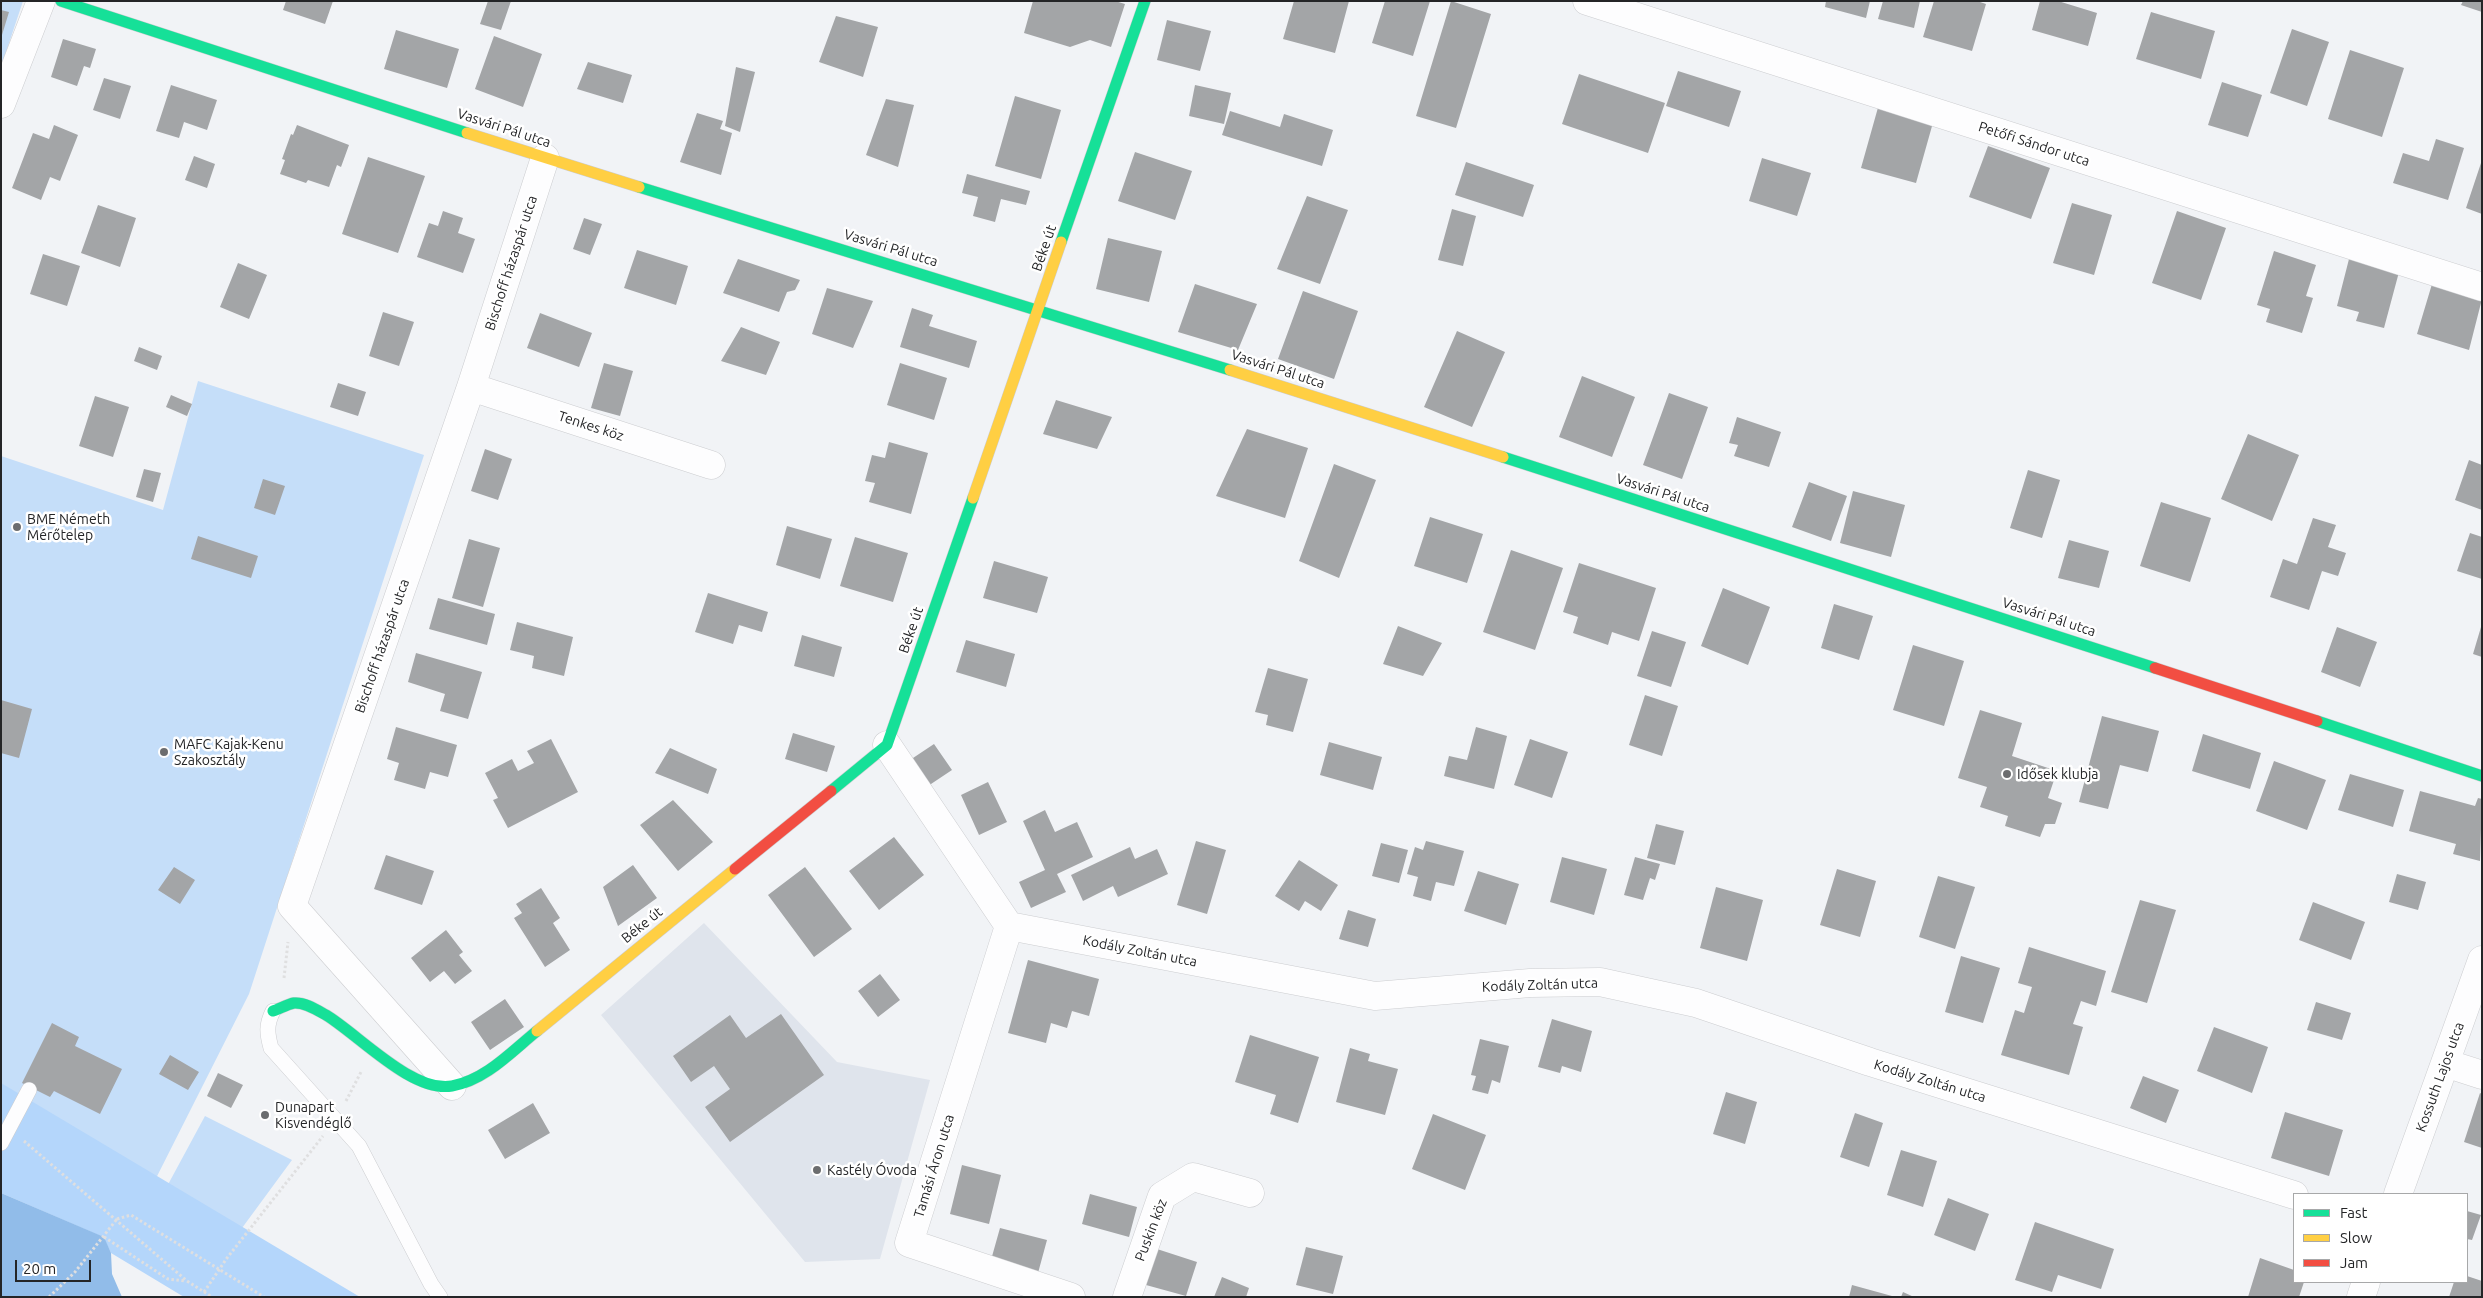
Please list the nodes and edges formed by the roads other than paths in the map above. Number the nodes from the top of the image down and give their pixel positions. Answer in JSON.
{"nodes":[{"id":1,"x":41,"y":1,"type":"edge"},
{"id":2,"x":61,"y":1,"type":"edge"},
{"id":3,"x":1145,"y":1,"type":"edge"},
{"id":4,"x":1587,"y":1,"type":"edge"},
{"id":5,"x":1,"y":104,"type":"edge"},
{"id":6,"x":545,"y":158,"type":"junction"},
{"id":7,"x":2482,"y":287,"type":"edge"},
{"id":8,"x":1039,"y":309,"type":"junction"},
{"id":9,"x":471,"y":387,"type":"junction"},
{"id":10,"x":711,"y":465,"type":"dead end"},
{"id":11,"x":887,"y":745,"type":"junction"},
{"id":12,"x":2482,"y":776,"type":"edge"},
{"id":13,"x":1009,"y":926,"type":"junction"},
{"id":14,"x":2482,"y":960,"type":"edge"},
{"id":15,"x":277,"y":1008,"type":"joint"},
{"id":16,"x":2445,"y":1063,"type":"junction"},
{"id":17,"x":2482,"y":1075,"type":"edge"},
{"id":18,"x":452,"y":1086,"type":"junction"},
{"id":19,"x":29,"y":1090,"type":"dead end"},
{"id":20,"x":1,"y":1143,"type":"edge"},
{"id":21,"x":1250,"y":1193,"type":"dead end"},
{"id":22,"x":2398,"y":1193,"type":"edge"},
{"id":23,"x":2293,"y":1195,"type":"edge"},
{"id":24,"x":2366,"y":1283,"type":"edge"},
{"id":25,"x":440,"y":1297,"type":"edge"},
{"id":26,"x":1071,"y":1297,"type":"edge"},
{"id":27,"x":1127,"y":1297,"type":"edge"},
{"id":28,"x":2361,"y":1297,"type":"edge"}],
"edges":[{"from":1,"to":5,"type":"street"},
{"from":2,"to":6,"type":"street","name":"Vasvári Pál utca"},
{"from":3,"to":8,"type":"street","name":"Béke út"},
{"from":4,"to":7,"type":"street","name":"Petőfi Sándor utca"},
{"from":6,"to":8,"type":"street","name":"Vasvári Pál utca"},
{"from":6,"to":9,"type":"street","name":"Bischoff házaspár utca"},
{"from":8,"to":11,"type":"street","name":"Béke út"},
{"from":8,"to":12,"type":"street","name":"Vasvári Pál utca"},
{"from":9,"to":10,"type":"street","name":"Tenkes köz"},
{"from":9,"to":18,"type":"street","name":"Bischoff házaspár utca"},
{"from":11,"to":13,"type":"street"},
{"from":11,"to":18,"type":"street","name":"Béke út"},
{"from":13,"to":23,"type":"street","name":"Kodály Zoltán utca"},
{"from":13,"to":26,"type":"street","name":"Tamási Áron utca"},
{"from":14,"to":16,"type":"street","name":"Kossuth Lajos utca"},
{"from":15,"to":18,"type":"street"},
{"from":15,"to":25,"type":"lane"},
{"from":16,"to":17,"type":"street"},
{"from":16,"to":22,"type":"street","name":"Kossuth Lajos utca"},
{"from":19,"to":20,"type":"lane"},
{"from":21,"to":27,"type":"street","name":"Puskin köz"},
{"from":24,"to":28,"type":"street"}]}
